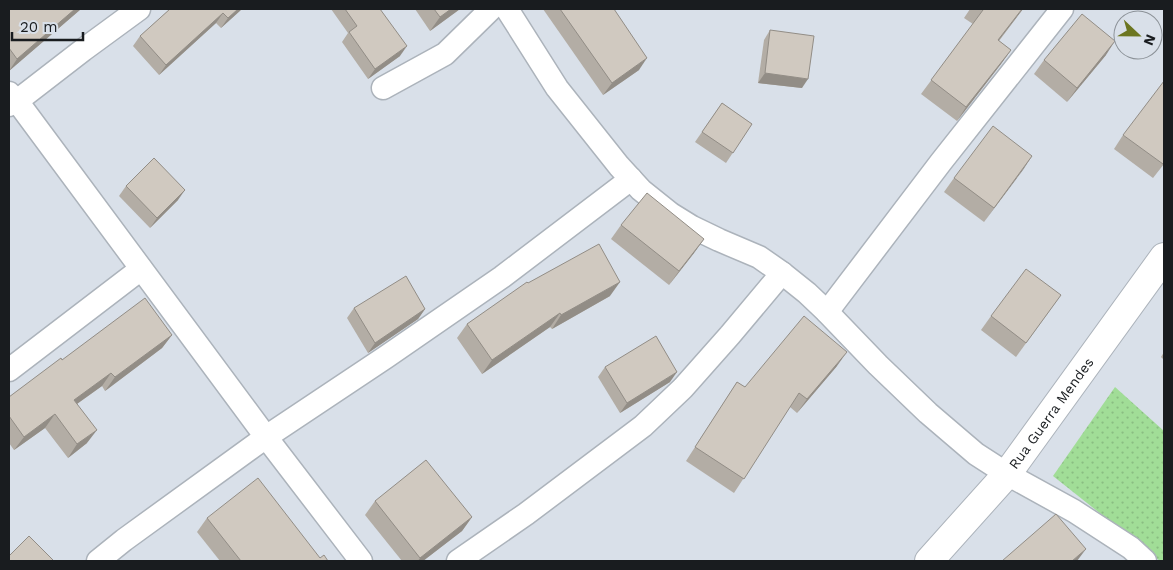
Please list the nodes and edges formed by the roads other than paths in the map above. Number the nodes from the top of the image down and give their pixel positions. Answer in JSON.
{"nodes":[{"id":1,"x":140,"y":9,"type":"edge"},
{"id":2,"x":491,"y":9,"type":"edge"},
{"id":3,"x":507,"y":9,"type":"edge"},
{"id":4,"x":1062,"y":9,"type":"edge"},
{"id":5,"x":383,"y":88,"type":"dead end"},
{"id":6,"x":12,"y":100,"type":"edge"},
{"id":7,"x":631,"y":179,"type":"junction"},
{"id":8,"x":1164,"y":257,"type":"edge"},
{"id":9,"x":141,"y":269,"type":"junction"},
{"id":10,"x":782,"y":273,"type":"junction"},
{"id":11,"x":827,"y":312,"type":"junction"},
{"id":12,"x":9,"y":370,"type":"edge"},
{"id":13,"x":266,"y":437,"type":"junction"},
{"id":14,"x":1007,"y":474,"type":"junction"},
{"id":15,"x":98,"y":561,"type":"edge"},
{"id":16,"x":361,"y":561,"type":"edge"},
{"id":17,"x":458,"y":561,"type":"edge"},
{"id":18,"x":929,"y":561,"type":"edge"},
{"id":19,"x":1145,"y":561,"type":"edge"}],
"edges":[{"from":1,"to":6,"type":"street"},
{"from":2,"to":5,"type":"street"},
{"from":3,"to":7,"type":"street"},
{"from":4,"to":11,"type":"street"},
{"from":6,"to":9,"type":"street"},
{"from":7,"to":10,"type":"street"},
{"from":7,"to":13,"type":"street"},
{"from":8,"to":14,"type":"street","name":"Rua Guerra Mendes"},
{"from":9,"to":12,"type":"street"},
{"from":9,"to":13,"type":"street"},
{"from":10,"to":11,"type":"street"},
{"from":10,"to":17,"type":"street"},
{"from":11,"to":14,"type":"street"},
{"from":13,"to":15,"type":"street"},
{"from":13,"to":16,"type":"street"},
{"from":14,"to":18,"type":"street","name":"Rua Guerra Mendes"},
{"from":14,"to":19,"type":"street"}]}
